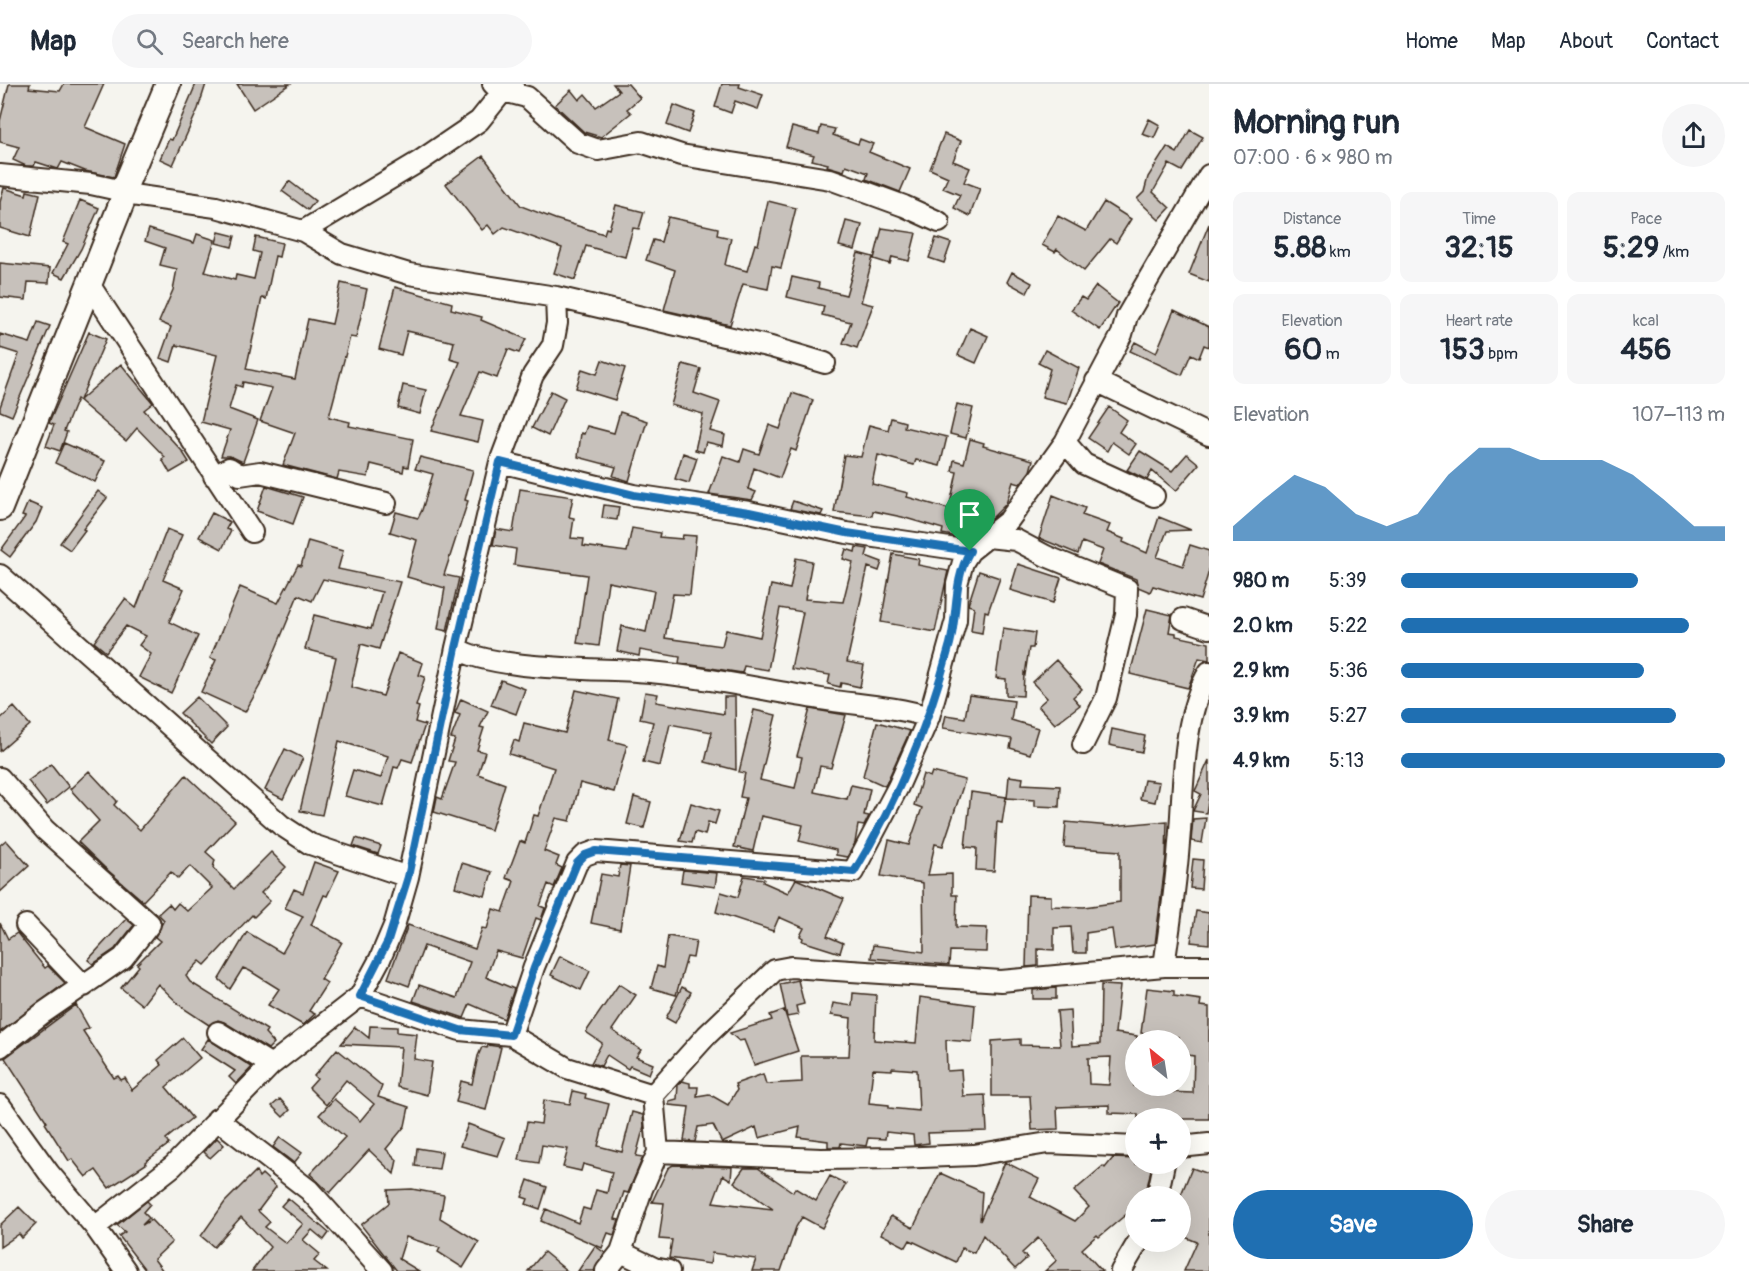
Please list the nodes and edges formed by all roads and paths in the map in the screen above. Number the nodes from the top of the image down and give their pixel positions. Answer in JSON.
{"nodes":[{"id":1,"x":168,"y":84,"type":"edge"},
{"id":2,"x":503,"y":86,"type":"edge"},
{"id":3,"x":0,"y":175,"type":"edge"},
{"id":4,"x":1209,"y":175,"type":"edge"},
{"id":5,"x":124,"y":193,"type":"junction"},
{"id":6,"x":939,"y":222,"type":"dead end"},
{"id":7,"x":303,"y":231,"type":"junction"},
{"id":8,"x":89,"y":284,"type":"junction"},
{"id":9,"x":556,"y":297,"type":"junction"},
{"id":10,"x":825,"y":363,"type":"dead end"},
{"id":11,"x":1096,"y":381,"type":"junction"},
{"id":12,"x":1209,"y":435,"type":"edge"},
{"id":13,"x":1065,"y":442,"type":"junction"},
{"id":14,"x":500,"y":462,"type":"junction"},
{"id":15,"x":214,"y":477,"type":"junction"},
{"id":16,"x":1154,"y":496,"type":"dead end"},
{"id":17,"x":386,"y":503,"type":"dead end"},
{"id":18,"x":0,"y":508,"type":"edge"},
{"id":19,"x":252,"y":532,"type":"dead end"},
{"id":20,"x":988,"y":537,"type":"junction"},
{"id":21,"x":970,"y":551,"type":"junction"},
{"id":22,"x":0,"y":575,"type":"edge"},
{"id":23,"x":1183,"y":619,"type":"dead end"},
{"id":24,"x":1209,"y":628,"type":"edge"},
{"id":25,"x":456,"y":648,"type":"junction"},
{"id":26,"x":1209,"y":672,"type":"edge"},
{"id":27,"x":929,"y":717,"type":"junction"},
{"id":28,"x":1083,"y":744,"type":"dead end"},
{"id":29,"x":0,"y":778,"type":"edge"},
{"id":30,"x":408,"y":877,"type":"junction"},
{"id":31,"x":26,"y":925,"type":"dead end"},
{"id":32,"x":1164,"y":966,"type":"junction"},
{"id":33,"x":1209,"y":966,"type":"edge"},
{"id":34,"x":84,"y":986,"type":"junction"},
{"id":35,"x":360,"y":996,"type":"junction"},
{"id":36,"x":218,"y":1032,"type":"dead end"},
{"id":37,"x":511,"y":1035,"type":"junction"},
{"id":38,"x":0,"y":1047,"type":"edge"},
{"id":39,"x":271,"y":1065,"type":"junction"},
{"id":40,"x":653,"y":1095,"type":"junction"},
{"id":41,"x":0,"y":1105,"type":"edge"},
{"id":42,"x":217,"y":1119,"type":"junction"},
{"id":43,"x":1209,"y":1144,"type":"edge"},
{"id":44,"x":1125,"y":1146,"type":"edge"},
{"id":45,"x":1191,"y":1146,"type":"edge"},
{"id":46,"x":658,"y":1152,"type":"junction"},
{"id":47,"x":95,"y":1227,"type":"junction"},
{"id":48,"x":621,"y":1252,"type":"junction"},
{"id":49,"x":1132,"y":1252,"type":"edge"},
{"id":50,"x":117,"y":1268,"type":"edge"},
{"id":51,"x":382,"y":1271,"type":"edge"},
{"id":52,"x":606,"y":1271,"type":"edge"},
{"id":53,"x":669,"y":1271,"type":"edge"},
{"id":54,"x":1120,"y":1271,"type":"edge"}],
"edges":[{"from":1,"to":5,"type":"main road"},
{"from":2,"to":6,"type":"street"},
{"from":2,"to":7,"type":"street"},
{"from":3,"to":5,"type":"street"},
{"from":4,"to":11,"type":"street"},
{"from":5,"to":7,"type":"street"},
{"from":5,"to":8,"type":"main road"},
{"from":7,"to":9,"type":"street"},
{"from":8,"to":15,"type":"street"},
{"from":8,"to":18,"type":"main road"},
{"from":9,"to":10,"type":"street"},
{"from":9,"to":14,"type":"street"},
{"from":11,"to":12,"type":"street"},
{"from":11,"to":13,"type":"street"},
{"from":13,"to":16,"type":"street"},
{"from":13,"to":20,"type":"street"},
{"from":14,"to":21,"type":"street"},
{"from":14,"to":25,"type":"street"},
{"from":15,"to":17,"type":"street"},
{"from":15,"to":19,"type":"street"},
{"from":20,"to":21,"type":"street"},
{"from":20,"to":28,"type":"street"},
{"from":21,"to":27,"type":"street"},
{"from":22,"to":30,"type":"street"},
{"from":23,"to":24,"type":"street"},
{"from":25,"to":27,"type":"street"},
{"from":25,"to":30,"type":"street"},
{"from":26,"to":32,"type":"street"},
{"from":27,"to":37,"type":"street"},
{"from":29,"to":34,"type":"street"},
{"from":30,"to":35,"type":"street"},
{"from":31,"to":34,"type":"street"},
{"from":32,"to":33,"type":"street"},
{"from":32,"to":40,"type":"street"},
{"from":34,"to":38,"type":"street"},
{"from":35,"to":37,"type":"street"},
{"from":35,"to":39,"type":"street"},
{"from":36,"to":39,"type":"street"},
{"from":37,"to":40,"type":"street"},
{"from":39,"to":42,"type":"street"},
{"from":40,"to":46,"type":"street"},
{"from":41,"to":47,"type":"street"},
{"from":42,"to":47,"type":"street"},
{"from":42,"to":51,"type":"street"},
{"from":43,"to":45,"type":"street"},
{"from":44,"to":46,"type":"street"},
{"from":46,"to":48,"type":"street"},
{"from":47,"to":50,"type":"street"},
{"from":48,"to":52,"type":"street"},
{"from":48,"to":53,"type":"street"},
{"from":49,"to":54,"type":"street"}]}
